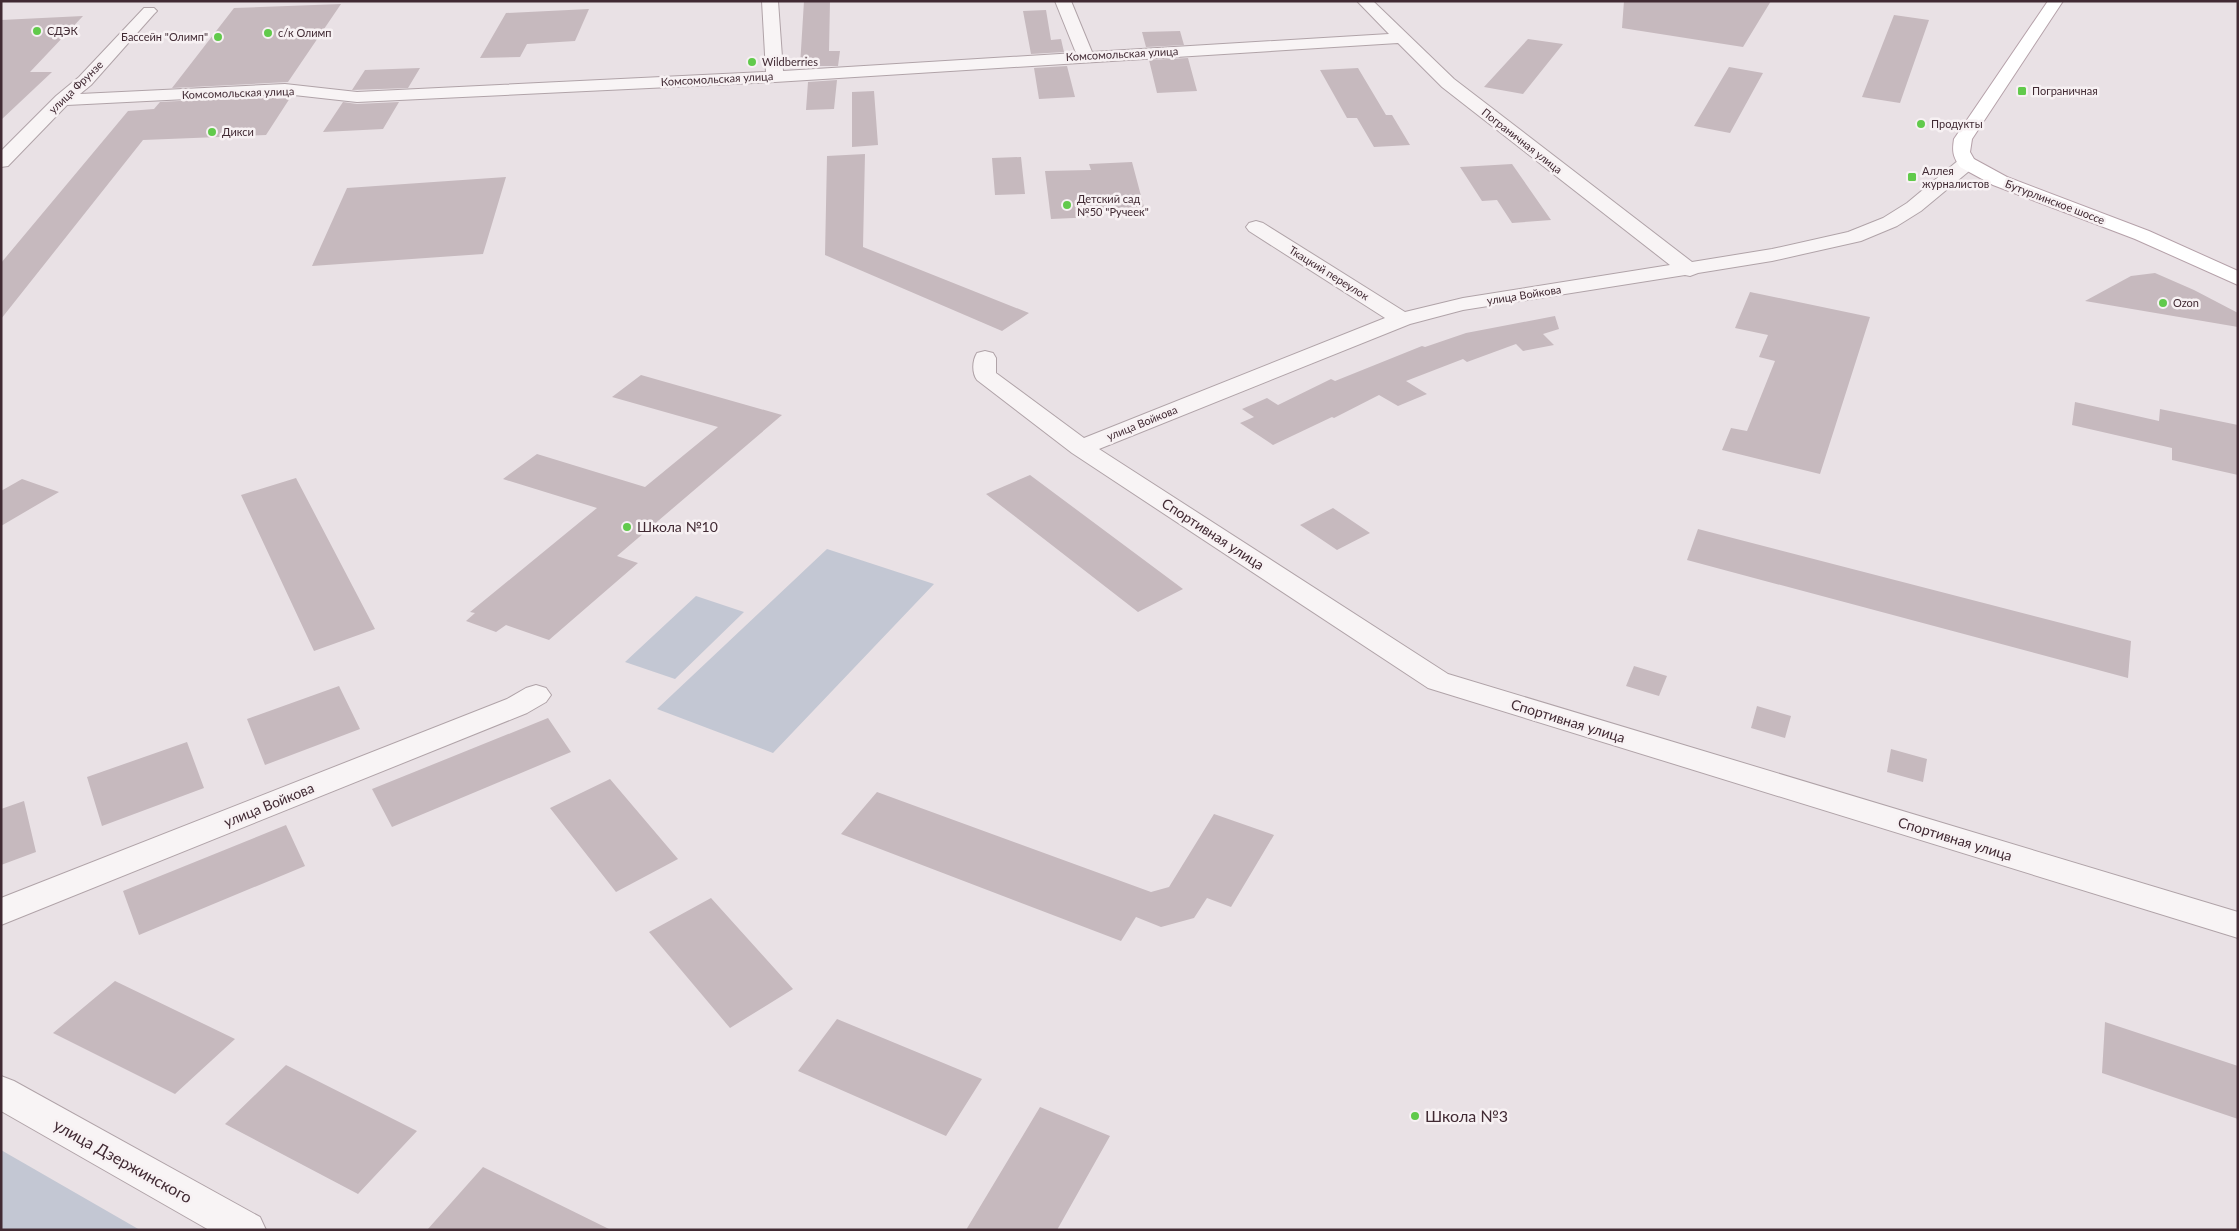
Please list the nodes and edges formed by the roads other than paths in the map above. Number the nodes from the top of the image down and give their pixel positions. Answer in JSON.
{"nodes":[{"id":1,"x":770,"y":1,"type":"edge"},
{"id":2,"x":1063,"y":1,"type":"edge"},
{"id":3,"x":1364,"y":1,"type":"edge"},
{"id":4,"x":2056,"y":1,"type":"edge"},
{"id":5,"x":149,"y":11,"type":"dead end"},
{"id":6,"x":1402,"y":38,"type":"junction"},
{"id":7,"x":1085,"y":56,"type":"junction"},
{"id":8,"x":775,"y":77,"type":"junction"},
{"id":9,"x":62,"y":100,"type":"junction"},
{"id":10,"x":1,"y":162,"type":"edge"},
{"id":11,"x":1967,"y":163,"type":"junction"},
{"id":12,"x":1256,"y":227,"type":"dead end"},
{"id":13,"x":1690,"y":270,"type":"junction"},
{"id":14,"x":2238,"y":278,"type":"edge"},
{"id":15,"x":1402,"y":319,"type":"junction"},
{"id":16,"x":985,"y":358,"type":"dead end"},
{"id":17,"x":1081,"y":448,"type":"junction"},
{"id":18,"x":536,"y":695,"type":"dead end"},
{"id":19,"x":1,"y":912,"type":"edge"},
{"id":20,"x":2238,"y":925,"type":"edge"},
{"id":21,"x":1,"y":1092,"type":"edge"},
{"id":22,"x":246,"y":1230,"type":"edge"}],
"edges":[{"from":1,"to":8,"type":"street"},
{"from":2,"to":7,"type":"street"},
{"from":3,"to":6,"type":"street","name":"Пограничная улица"},
{"from":4,"to":11,"type":"main road"},
{"from":5,"to":9,"type":"street","name":"улица Фрунзе"},
{"from":6,"to":7,"type":"street","name":"Комсомольская улица"},
{"from":6,"to":13,"type":"street","name":"Пограничная улица"},
{"from":7,"to":8,"type":"street","name":"Комсомольская улица"},
{"from":8,"to":9,"type":"street","name":"Комсомольская улица"},
{"from":9,"to":10,"type":"street","name":"улица Фрунзе"},
{"from":11,"to":13,"type":"street","name":"улица Войкова"},
{"from":11,"to":14,"type":"main road","name":"Бутурлинское шоссе"},
{"from":12,"to":15,"type":"street","name":"Ткацкий переулок"},
{"from":13,"to":15,"type":"street","name":"улица Войкова"},
{"from":15,"to":17,"type":"street","name":"улица Войкова"},
{"from":16,"to":17,"type":"street","name":"Спортивная улица"},
{"from":17,"to":20,"type":"street","name":"Спортивная улица"},
{"from":18,"to":19,"type":"street","name":"улица Войкова"},
{"from":21,"to":22,"type":"street","name":"улица Дзержинского"}]}
